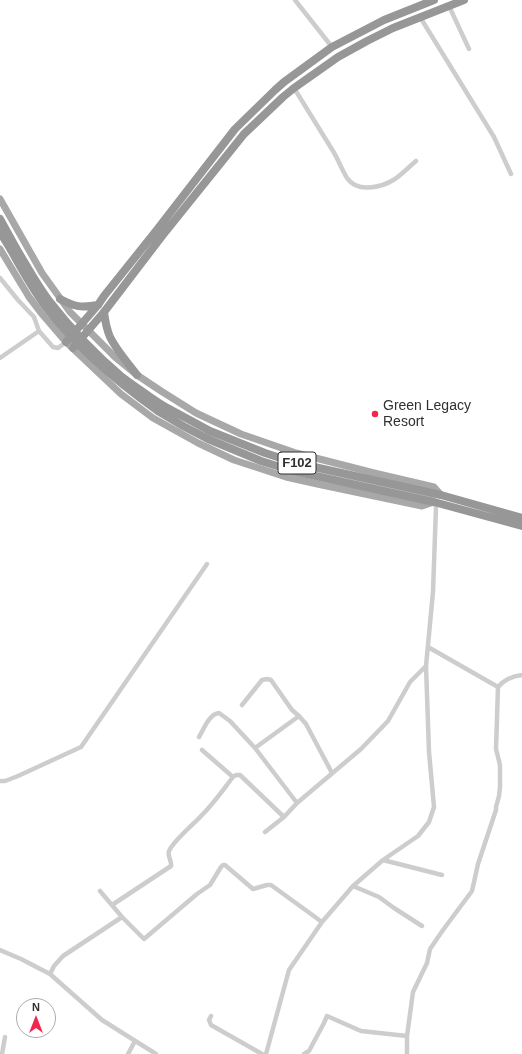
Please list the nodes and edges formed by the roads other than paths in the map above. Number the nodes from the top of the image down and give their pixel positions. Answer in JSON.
{"nodes":[{"id":1,"x":295,"y":0,"type":"edge"},
{"id":2,"x":434,"y":0,"type":"edge"},
{"id":3,"x":464,"y":0,"type":"edge"},
{"id":4,"x":449,"y":6,"type":"junction"},
{"id":5,"x":420,"y":17,"type":"junction"},
{"id":6,"x":332,"y":47,"type":"junction"},
{"id":7,"x":469,"y":49,"type":"dead end"},
{"id":8,"x":294,"y":88,"type":"junction"},
{"id":9,"x":275,"y":90,"type":"junction"},
{"id":10,"x":283,"y":98,"type":"junction"},
{"id":11,"x":416,"y":161,"type":"dead end"},
{"id":12,"x":511,"y":174,"type":"dead end"},
{"id":13,"x":0,"y":199,"type":"edge"},
{"id":14,"x":0,"y":219,"type":"edge"},
{"id":15,"x":0,"y":232,"type":"edge"},
{"id":16,"x":0,"y":249,"type":"edge"},
{"id":17,"x":13,"y":249,"type":"junction"},
{"id":18,"x":0,"y":278,"type":"edge"},
{"id":19,"x":60,"y":299,"type":"junction"},
{"id":20,"x":98,"y":305,"type":"junction"},
{"id":21,"x":104,"y":312,"type":"junction"},
{"id":22,"x":82,"y":324,"type":"junction"},
{"id":23,"x":88,"y":330,"type":"junction"},
{"id":24,"x":39,"y":331,"type":"junction"},
{"id":25,"x":66,"y":342,"type":"junction"},
{"id":26,"x":73,"y":348,"type":"junction"},
{"id":27,"x":0,"y":358,"type":"edge"},
{"id":28,"x":137,"y":375,"type":"junction"},
{"id":29,"x":160,"y":408,"type":"junction"},
{"id":30,"x":441,"y":495,"type":"junction"},
{"id":31,"x":434,"y":502,"type":"junction"},
{"id":32,"x":522,"y":518,"type":"edge"},
{"id":33,"x":522,"y":526,"type":"edge"},
{"id":34,"x":207,"y":564,"type":"dead end"},
{"id":35,"x":428,"y":647,"type":"junction"},
{"id":36,"x":426,"y":666,"type":"junction"},
{"id":37,"x":522,"y":675,"type":"edge"},
{"id":38,"x":498,"y":687,"type":"junction"},
{"id":39,"x":242,"y":705,"type":"dead end"},
{"id":40,"x":300,"y":716,"type":"junction"},
{"id":41,"x":199,"y":737,"type":"dead end"},
{"id":42,"x":255,"y":748,"type":"junction"},
{"id":43,"x":202,"y":750,"type":"dead end"},
{"id":44,"x":332,"y":773,"type":"junction"},
{"id":45,"x":233,"y":778,"type":"junction"},
{"id":46,"x":0,"y":781,"type":"edge"},
{"id":47,"x":297,"y":804,"type":"junction"},
{"id":48,"x":284,"y":817,"type":"junction"},
{"id":49,"x":265,"y":832,"type":"dead end"},
{"id":50,"x":383,"y":860,"type":"junction"},
{"id":51,"x":442,"y":875,"type":"dead end"},
{"id":52,"x":353,"y":886,"type":"junction"},
{"id":53,"x":100,"y":891,"type":"dead end"},
{"id":54,"x":112,"y":905,"type":"junction"},
{"id":55,"x":122,"y":917,"type":"junction"},
{"id":56,"x":322,"y":922,"type":"junction"},
{"id":57,"x":422,"y":926,"type":"dead end"},
{"id":58,"x":0,"y":950,"type":"edge"},
{"id":59,"x":50,"y":974,"type":"junction"},
{"id":60,"x":211,"y":1016,"type":"dead end"},
{"id":61,"x":407,"y":1036,"type":"junction"},
{"id":62,"x":5,"y":1037,"type":"dead end"},
{"id":63,"x":135,"y":1041,"type":"junction"},
{"id":64,"x":2,"y":1054,"type":"edge"},
{"id":65,"x":128,"y":1054,"type":"edge"},
{"id":66,"x":156,"y":1054,"type":"edge"},
{"id":67,"x":262,"y":1054,"type":"edge"},
{"id":68,"x":266,"y":1054,"type":"edge"},
{"id":69,"x":304,"y":1054,"type":"edge"},
{"id":70,"x":407,"y":1054,"type":"edge"}],
"edges":[{"from":1,"to":6,"type":"street"},
{"from":2,"to":6,"type":"highway"},
{"from":3,"to":4,"type":"highway"},
{"from":4,"to":5,"type":"highway"},
{"from":4,"to":7,"type":"street"},
{"from":5,"to":8,"type":"highway"},
{"from":5,"to":12,"type":"street"},
{"from":6,"to":9,"type":"highway"},
{"from":8,"to":10,"type":"highway"},
{"from":8,"to":11,"type":"street"},
{"from":9,"to":10,"type":"highway"},
{"from":9,"to":20,"type":"highway"},
{"from":10,"to":21,"type":"highway"},
{"from":13,"to":19,"type":"main road"},
{"from":14,"to":17,"type":"highway","number":"F102"},
{"from":15,"to":17,"type":"highway","number":"F102"},
{"from":16,"to":25,"type":"main road"},
{"from":17,"to":29,"type":"highway","number":"F102","bridge":true},
{"from":18,"to":24,"type":"street"},
{"from":19,"to":20,"type":"highway"},
{"from":19,"to":22,"type":"main road"},
{"from":20,"to":22,"type":"highway"},
{"from":21,"to":23,"type":"highway"},
{"from":21,"to":28,"type":"highway"},
{"from":22,"to":23,"type":"main road"},
{"from":22,"to":25,"type":"highway"},
{"from":23,"to":26,"type":"highway"},
{"from":23,"to":28,"type":"main road"},
{"from":24,"to":25,"type":"street"},
{"from":24,"to":27,"type":"street"},
{"from":25,"to":26,"type":"main road"},
{"from":26,"to":31,"type":"main road"},
{"from":28,"to":30,"type":"main road"},
{"from":29,"to":30,"type":"highway","number":"F102"},
{"from":29,"to":31,"type":"highway","number":"F102"},
{"from":30,"to":32,"type":"highway","number":"F102"},
{"from":31,"to":33,"type":"highway","number":"F102"},
{"from":31,"to":35,"type":"street"},
{"from":34,"to":46,"type":"street"},
{"from":35,"to":36,"type":"street"},
{"from":35,"to":38,"type":"street"},
{"from":36,"to":44,"type":"street"},
{"from":36,"to":50,"type":"street"},
{"from":37,"to":38,"type":"street"},
{"from":38,"to":61,"type":"street"},
{"from":39,"to":40,"type":"street"},
{"from":40,"to":42,"type":"street"},
{"from":40,"to":44,"type":"street"},
{"from":41,"to":42,"type":"street"},
{"from":42,"to":47,"type":"street"},
{"from":43,"to":45,"type":"street"},
{"from":44,"to":47,"type":"street"},
{"from":45,"to":48,"type":"street"},
{"from":45,"to":54,"type":"street"},
{"from":47,"to":48,"type":"street"},
{"from":48,"to":49,"type":"street"},
{"from":50,"to":51,"type":"street"},
{"from":50,"to":52,"type":"street"},
{"from":52,"to":56,"type":"street"},
{"from":52,"to":57,"type":"street"},
{"from":53,"to":54,"type":"street"},
{"from":54,"to":55,"type":"street"},
{"from":55,"to":56,"type":"street"},
{"from":55,"to":59,"type":"street"},
{"from":56,"to":68,"type":"street"},
{"from":58,"to":59,"type":"street"},
{"from":59,"to":63,"type":"street"},
{"from":60,"to":67,"type":"street"},
{"from":61,"to":69,"type":"street"},
{"from":61,"to":70,"type":"street"},
{"from":62,"to":64,"type":"street"},
{"from":63,"to":65,"type":"street"},
{"from":63,"to":66,"type":"street"}]}
